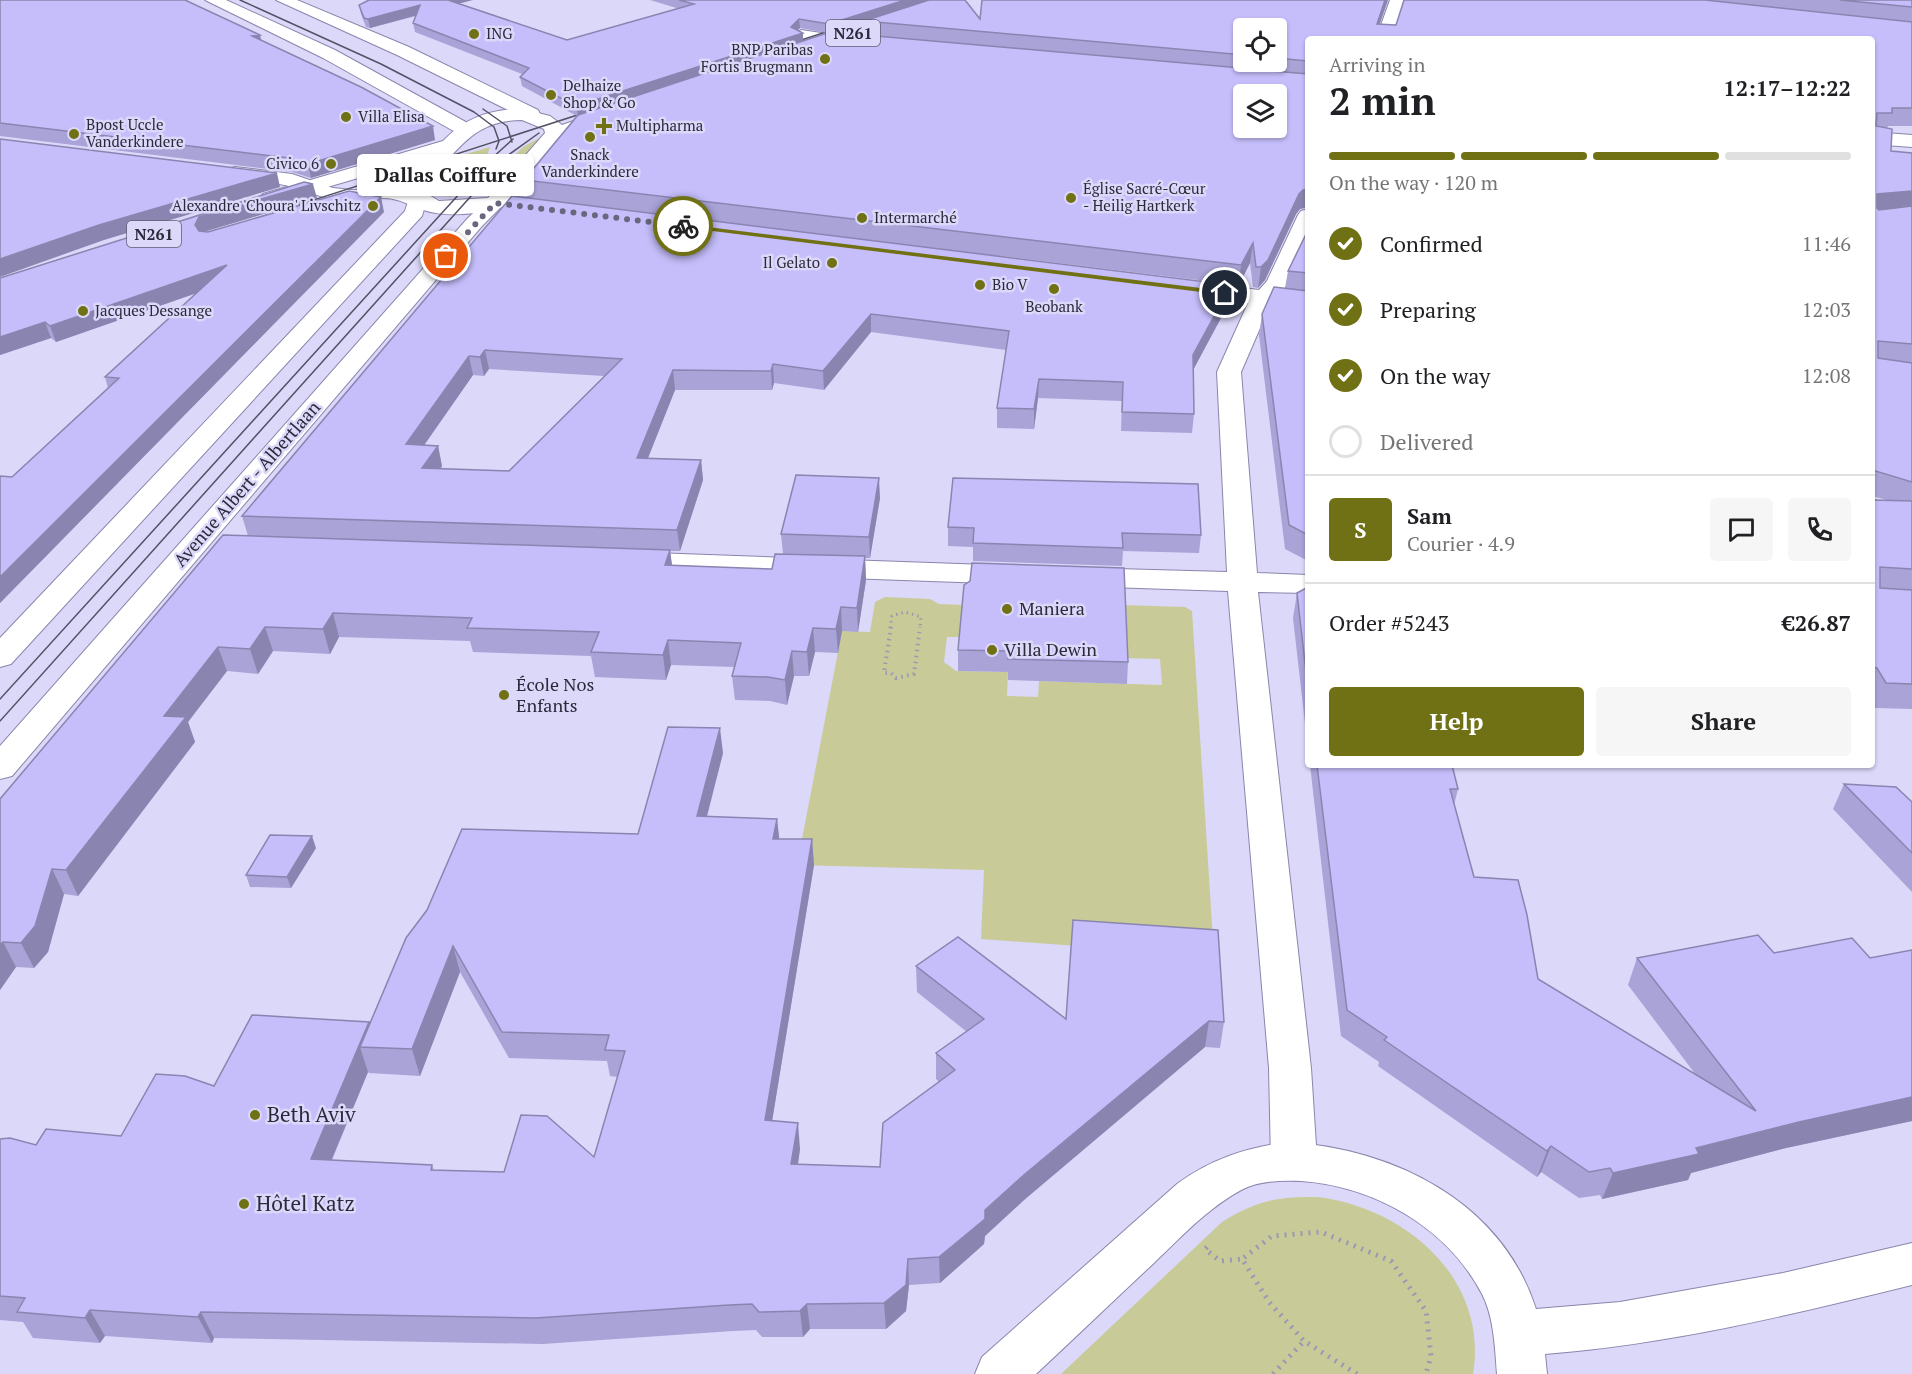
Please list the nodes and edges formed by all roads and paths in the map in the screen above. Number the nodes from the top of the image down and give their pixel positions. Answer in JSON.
{"nodes":[{"id":1,"x":213,"y":0,"type":"edge"},
{"id":2,"x":284,"y":0,"type":"edge"},
{"id":3,"x":911,"y":0,"type":"edge"},
{"id":4,"x":954,"y":0,"type":"edge"},
{"id":5,"x":1398,"y":0,"type":"edge"},
{"id":6,"x":801,"y":35,"type":"junction"},
{"id":7,"x":1385,"y":36,"type":"edge"},
{"id":8,"x":830,"y":40,"type":"junction"},
{"id":9,"x":869,"y":44,"type":"edge"},
{"id":10,"x":558,"y":108,"type":"edge"},
{"id":11,"x":623,"y":110,"type":"edge"},
{"id":12,"x":531,"y":114,"type":"junction"},
{"id":13,"x":465,"y":130,"type":"junction"},
{"id":14,"x":555,"y":134,"type":"junction"},
{"id":15,"x":1875,"y":138,"type":"edge"},
{"id":16,"x":1912,"y":141,"type":"edge"},
{"id":17,"x":449,"y":145,"type":"junction"},
{"id":18,"x":222,"y":171,"type":"edge"},
{"id":19,"x":310,"y":186,"type":"junction"},
{"id":20,"x":354,"y":195,"type":"junction"},
{"id":21,"x":417,"y":199,"type":"junction"},
{"id":22,"x":508,"y":204,"type":"junction"},
{"id":23,"x":248,"y":205,"type":"edge"},
{"id":24,"x":302,"y":213,"type":"edge"},
{"id":25,"x":1305,"y":221,"type":"edge"},
{"id":26,"x":1166,"y":286,"type":"edge"},
{"id":27,"x":1264,"y":297,"type":"junction"},
{"id":28,"x":1305,"y":303,"type":"edge"},
{"id":29,"x":193,"y":546,"type":"junction"},
{"id":30,"x":231,"y":548,"type":"edge"},
{"id":31,"x":602,"y":561,"type":"edge"},
{"id":32,"x":1242,"y":582,"type":"junction"},
{"id":33,"x":1305,"y":584,"type":"edge"},
{"id":34,"x":921,"y":617,"type":"joint"},
{"id":35,"x":0,"y":657,"type":"edge"},
{"id":36,"x":0,"y":768,"type":"edge"},
{"id":37,"x":1294,"y":1161,"type":"junction"},
{"id":38,"x":1213,"y":1242,"type":"dead end"},
{"id":39,"x":1242,"y":1259,"type":"junction"},
{"id":40,"x":1912,"y":1264,"type":"edge"},
{"id":41,"x":1304,"y":1341,"type":"junction"},
{"id":42,"x":1521,"y":1354,"type":"edge"},
{"id":43,"x":1000,"y":1374,"type":"edge"},
{"id":44,"x":1273,"y":1374,"type":"edge"},
{"id":45,"x":1357,"y":1374,"type":"edge"},
{"id":46,"x":1426,"y":1374,"type":"edge"}],
"edges":[{"from":1,"to":13,"type":"main road"},
{"from":2,"to":12,"type":"main road"},
{"from":3,"to":6,"type":"main road","number":"N261"},
{"from":4,"to":8,"type":"main road","number":"N261"},
{"from":5,"to":7,"type":"main road"},
{"from":6,"to":8,"type":"main road"},
{"from":6,"to":8,"type":"main road","number":"N261"},
{"from":8,"to":9,"type":"main road"},
{"from":10,"to":12,"type":"main road"},
{"from":11,"to":14,"type":"main road"},
{"from":12,"to":13,"type":"main road"},
{"from":12,"to":14,"type":"main road"},
{"from":13,"to":17,"type":"main road"},
{"from":14,"to":22,"type":"main road","name":"Avenue Albert - Albertlaan"},
{"from":15,"to":16,"type":"main road"},
{"from":17,"to":19,"type":"main road"},
{"from":17,"to":21,"type":"main road"},
{"from":18,"to":19,"type":"main road"},
{"from":19,"to":20,"type":"main road"},
{"from":19,"to":23,"type":"main road"},
{"from":20,"to":21,"type":"main road"},
{"from":20,"to":24,"type":"main road"},
{"from":21,"to":22,"type":"main road"},
{"from":21,"to":35,"type":"main road"},
{"from":22,"to":29,"type":"main road","name":"Avenue Albert - Albertlaan"},
{"from":25,"to":27,"type":"main road"},
{"from":26,"to":27,"type":"main road"},
{"from":27,"to":28,"type":"main road"},
{"from":27,"to":32,"type":"main road"},
{"from":29,"to":30,"type":"main road"},
{"from":29,"to":36,"type":"main road","name":"Avenue Albert - Albertlaan"},
{"from":31,"to":32,"type":"main road"},
{"from":32,"to":33,"type":"main road"},
{"from":32,"to":37,"type":"main road"},
{"from":34,"to":34,"type":"path"},
{"from":37,"to":42,"type":"main road"},
{"from":37,"to":43,"type":"main road"},
{"from":38,"to":39,"type":"path"},
{"from":39,"to":41,"type":"path"},
{"from":39,"to":46,"type":"path"},
{"from":40,"to":42,"type":"main road"},
{"from":41,"to":44,"type":"path"},
{"from":41,"to":45,"type":"path"}]}
